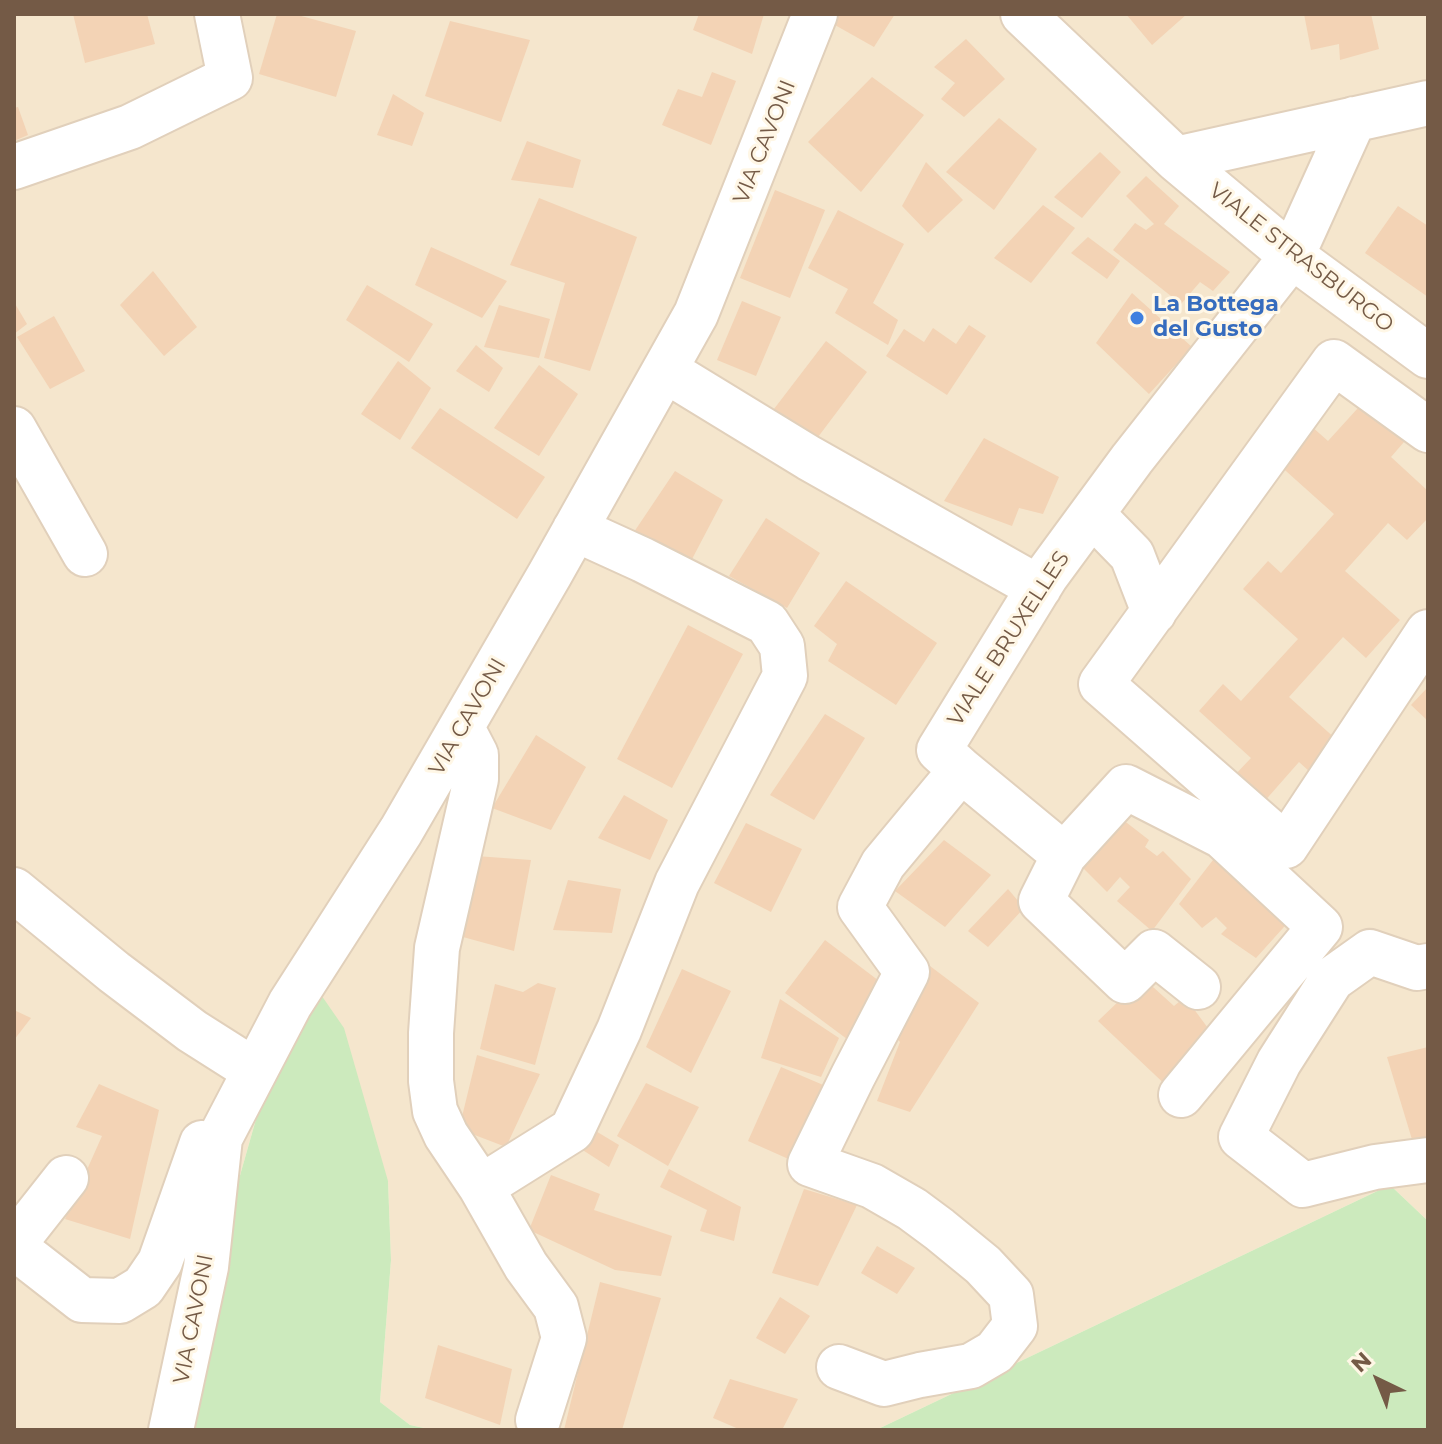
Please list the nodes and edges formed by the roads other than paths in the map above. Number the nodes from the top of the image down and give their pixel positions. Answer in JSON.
{"nodes":[{"id":1,"x":217,"y":14,"type":"edge"},
{"id":2,"x":815,"y":14,"type":"edge"},
{"id":3,"x":1023,"y":14,"type":"edge"},
{"id":4,"x":1428,"y":103,"type":"edge"},
{"id":5,"x":1354,"y":119,"type":"junction"},
{"id":6,"x":1176,"y":159,"type":"junction"},
{"id":7,"x":14,"y":167,"type":"edge"},
{"id":8,"x":1292,"y":256,"type":"junction"},
{"id":9,"x":1428,"y":356,"type":"edge"},
{"id":10,"x":665,"y":370,"type":"junction"},
{"id":11,"x":14,"y":429,"type":"edge"},
{"id":12,"x":1428,"y":430,"type":"edge"},
{"id":13,"x":1092,"y":514,"type":"junction"},
{"id":14,"x":575,"y":529,"type":"junction"},
{"id":15,"x":85,"y":554,"type":"dead end"},
{"id":16,"x":1039,"y":588,"type":"junction"},
{"id":17,"x":1154,"y":612,"type":"junction"},
{"id":18,"x":1428,"y":632,"type":"edge"},
{"id":19,"x":462,"y":728,"type":"junction"},
{"id":20,"x":961,"y":770,"type":"junction"},
{"id":21,"x":1064,"y":855,"type":"junction"},
{"id":22,"x":14,"y":890,"type":"edge"},
{"id":23,"x":1428,"y":966,"type":"edge"},
{"id":24,"x":1198,"y":987,"type":"dead end"},
{"id":25,"x":251,"y":1078,"type":"junction"},
{"id":26,"x":1181,"y":1095,"type":"dead end"},
{"id":27,"x":1428,"y":1160,"type":"edge"},
{"id":28,"x":66,"y":1178,"type":"dead end"},
{"id":29,"x":481,"y":1187,"type":"junction"},
{"id":30,"x":14,"y":1245,"type":"edge"},
{"id":31,"x":839,"y":1367,"type":"dead end"},
{"id":32,"x":538,"y":1420,"type":"dead end"},
{"id":33,"x":171,"y":1430,"type":"edge"}],
"edges":[{"from":1,"to":7,"type":"street"},
{"from":2,"to":10,"type":"street","name":"VIA CAVONI"},
{"from":3,"to":6,"type":"street","name":"VIALE STRASBURGO"},
{"from":4,"to":5,"type":"street","name":"VIALE STRASBURGO"},
{"from":5,"to":6,"type":"street","name":"VIALE STRASBURGO"},
{"from":5,"to":8,"type":"street","name":"VIALE BRUXELLES"},
{"from":6,"to":8,"type":"street","name":"VIALE STRASBURGO"},
{"from":8,"to":9,"type":"street","name":"VIALE STRASBURGO"},
{"from":8,"to":13,"type":"street","name":"VIALE BRUXELLES"},
{"from":10,"to":14,"type":"street","name":"VIA CAVONI"},
{"from":10,"to":16,"type":"street"},
{"from":11,"to":15,"type":"street"},
{"from":12,"to":17,"type":"street"},
{"from":13,"to":16,"type":"street","name":"VIALE BRUXELLES"},
{"from":13,"to":17,"type":"street"},
{"from":14,"to":19,"type":"street","name":"VIA CAVONI"},
{"from":14,"to":29,"type":"street"},
{"from":16,"to":20,"type":"street","name":"VIALE BRUXELLES"},
{"from":17,"to":18,"type":"street"},
{"from":19,"to":25,"type":"street","name":"VIA CAVONI"},
{"from":19,"to":29,"type":"street"},
{"from":20,"to":21,"type":"street"},
{"from":20,"to":31,"type":"street"},
{"from":21,"to":24,"type":"street"},
{"from":21,"to":26,"type":"street"},
{"from":22,"to":25,"type":"street"},
{"from":23,"to":27,"type":"street"},
{"from":25,"to":30,"type":"street"},
{"from":25,"to":33,"type":"street","name":"VIA CAVONI"},
{"from":28,"to":30,"type":"street"},
{"from":29,"to":32,"type":"street"}]}
